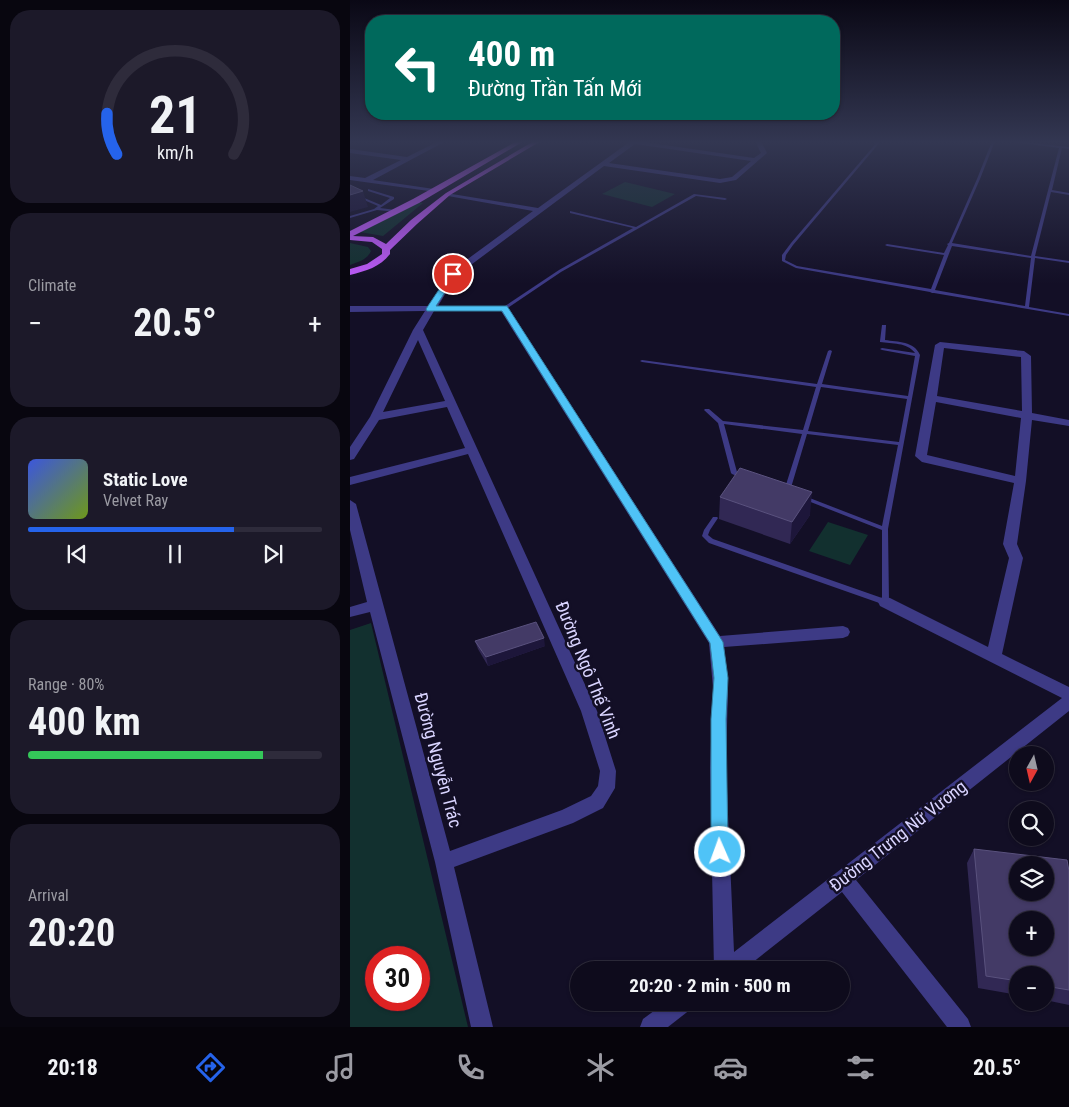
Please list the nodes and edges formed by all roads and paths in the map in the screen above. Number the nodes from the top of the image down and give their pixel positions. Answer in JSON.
{"nodes":[{"id":1,"x":421,"y":189,"type":"edge"},
{"id":2,"x":438,"y":189,"type":"edge"},
{"id":3,"x":457,"y":189,"type":"edge"},
{"id":4,"x":568,"y":189,"type":"edge"},
{"id":5,"x":839,"y":189,"type":"edge"},
{"id":6,"x":975,"y":189,"type":"edge"},
{"id":7,"x":369,"y":190,"type":"dead end"},
{"id":8,"x":434,"y":191,"type":"junction"},
{"id":9,"x":1049,"y":191,"type":"joint"},
{"id":10,"x":350,"y":193,"type":"edge"},
{"id":11,"x":448,"y":194,"type":"junction"},
{"id":12,"x":1069,"y":194,"type":"edge"},
{"id":13,"x":725,"y":199,"type":"dead end"},
{"id":14,"x":381,"y":206,"type":"junction"},
{"id":15,"x":376,"y":209,"type":"junction"},
{"id":16,"x":539,"y":210,"type":"junction"},
{"id":17,"x":396,"y":211,"type":"junction"},
{"id":18,"x":571,"y":212,"type":"dead end"},
{"id":19,"x":350,"y":217,"type":"edge"},
{"id":20,"x":636,"y":228,"type":"junction"},
{"id":21,"x":350,"y":234,"type":"edge"},
{"id":22,"x":350,"y":238,"type":"edge"},
{"id":23,"x":950,"y":244,"type":"junction"},
{"id":24,"x":887,"y":245,"type":"dead end"},
{"id":25,"x":386,"y":249,"type":"junction"},
{"id":26,"x":944,"y":254,"type":"junction"},
{"id":27,"x":1033,"y":257,"type":"junction"},
{"id":28,"x":1069,"y":262,"type":"edge"},
{"id":29,"x":360,"y":270,"type":"junction"},
{"id":30,"x":350,"y":272,"type":"edge"},
{"id":31,"x":350,"y":278,"type":"edge"},
{"id":32,"x":932,"y":292,"type":"junction"},
{"id":33,"x":504,"y":308,"type":"junction"},
{"id":34,"x":1027,"y":308,"type":"junction"},
{"id":35,"x":350,"y":309,"type":"edge"},
{"id":36,"x":430,"y":309,"type":"junction"},
{"id":37,"x":1069,"y":316,"type":"edge"},
{"id":38,"x":884,"y":326,"type":"dead end"},
{"id":39,"x":418,"y":330,"type":"junction"},
{"id":40,"x":882,"y":349,"type":"dead end"},
{"id":41,"x":830,"y":351,"type":"dead end"},
{"id":42,"x":918,"y":355,"type":"junction"},
{"id":43,"x":642,"y":361,"type":"dead end"},
{"id":44,"x":818,"y":386,"type":"junction"},
{"id":45,"x":909,"y":398,"type":"junction"},
{"id":46,"x":930,"y":398,"type":"junction"},
{"id":47,"x":450,"y":403,"type":"junction"},
{"id":48,"x":708,"y":410,"type":"dead end"},
{"id":49,"x":1027,"y":415,"type":"junction"},
{"id":50,"x":375,"y":417,"type":"junction"},
{"id":51,"x":721,"y":422,"type":"junction"},
{"id":52,"x":1069,"y":423,"type":"edge"},
{"id":53,"x":805,"y":431,"type":"junction"},
{"id":54,"x":901,"y":444,"type":"junction"},
{"id":55,"x":472,"y":450,"type":"junction"},
{"id":56,"x":350,"y":456,"type":"edge"},
{"id":57,"x":751,"y":479,"type":"edge"},
{"id":58,"x":350,"y":481,"type":"edge"},
{"id":59,"x":1020,"y":481,"type":"junction"},
{"id":60,"x":778,"y":488,"type":"edge"},
{"id":61,"x":787,"y":491,"type":"junction"},
{"id":62,"x":350,"y":504,"type":"edge"},
{"id":63,"x":716,"y":518,"type":"dead end"},
{"id":64,"x":886,"y":529,"type":"junction"},
{"id":65,"x":885,"y":602,"type":"junction"},
{"id":66,"x":375,"y":605,"type":"junction"},
{"id":67,"x":350,"y":612,"type":"edge"},
{"id":68,"x":843,"y":632,"type":"dead end"},
{"id":69,"x":716,"y":642,"type":"junction"},
{"id":70,"x":994,"y":655,"type":"junction"},
{"id":71,"x":1069,"y":694,"type":"edge"},
{"id":72,"x":1069,"y":702,"type":"edge"},
{"id":73,"x":444,"y":862,"type":"junction"},
{"id":74,"x":844,"y":878,"type":"junction"},
{"id":75,"x":726,"y":961,"type":"edge"},
{"id":76,"x":738,"y":961,"type":"edge"},
{"id":77,"x":672,"y":1011,"type":"edge"},
{"id":78,"x":482,"y":1027,"type":"edge"},
{"id":79,"x":651,"y":1027,"type":"edge"},
{"id":80,"x":960,"y":1027,"type":"edge"}],
"edges":[{"from":1,"to":8,"type":"street"},
{"from":2,"to":8,"type":"main road"},
{"from":3,"to":11,"type":"main road"},
{"from":4,"to":16,"type":"street"},
{"from":5,"to":32,"type":"lane"},
{"from":6,"to":23,"type":"lane"},
{"from":7,"to":14,"type":"lane"},
{"from":8,"to":17,"type":"main road"},
{"from":9,"to":12,"type":"lane"},
{"from":9,"to":27,"type":"lane"},
{"from":10,"to":14,"type":"lane"},
{"from":11,"to":16,"type":"street"},
{"from":11,"to":25,"type":"main road"},
{"from":13,"to":20,"type":"lane"},
{"from":14,"to":15,"type":"lane"},
{"from":15,"to":17,"type":"lane"},
{"from":15,"to":19,"type":"lane"},
{"from":16,"to":36,"type":"street"},
{"from":17,"to":21,"type":"main road"},
{"from":18,"to":20,"type":"lane"},
{"from":20,"to":33,"type":"lane"},
{"from":22,"to":25,"type":"main road"},
{"from":23,"to":26,"type":"lane"},
{"from":23,"to":27,"type":"lane"},
{"from":24,"to":26,"type":"lane"},
{"from":25,"to":29,"type":"main road"},
{"from":26,"to":32,"type":"lane"},
{"from":27,"to":28,"type":"lane"},
{"from":27,"to":34,"type":"lane"},
{"from":29,"to":30,"type":"main road"},
{"from":29,"to":31,"type":"main road"},
{"from":32,"to":34,"type":"lane"},
{"from":33,"to":36,"type":"street"},
{"from":33,"to":69,"type":"street"},
{"from":34,"to":37,"type":"lane"},
{"from":35,"to":36,"type":"street"},
{"from":36,"to":39,"type":"street"},
{"from":38,"to":42,"type":"lane"},
{"from":39,"to":47,"type":"street","name":"Đường Ngô Thế Vinh"},
{"from":39,"to":50,"type":"street"},
{"from":40,"to":42,"type":"lane"},
{"from":41,"to":44,"type":"lane"},
{"from":42,"to":45,"type":"lane"},
{"from":43,"to":44,"type":"lane"},
{"from":44,"to":45,"type":"lane"},
{"from":44,"to":53,"type":"lane"},
{"from":45,"to":54,"type":"lane"},
{"from":46,"to":49,"type":"street"},
{"from":46,"to":49,"type":"street"},
{"from":46,"to":59,"type":"street"},
{"from":47,"to":50,"type":"street"},
{"from":47,"to":55,"type":"street","name":"Đường Ngô Thế Vinh"},
{"from":48,"to":51,"type":"lane"},
{"from":49,"to":52,"type":"street"},
{"from":49,"to":59,"type":"street"},
{"from":50,"to":56,"type":"street"},
{"from":51,"to":53,"type":"lane"},
{"from":51,"to":57,"type":"lane"},
{"from":53,"to":54,"type":"lane"},
{"from":53,"to":61,"type":"lane"},
{"from":54,"to":64,"type":"lane"},
{"from":55,"to":58,"type":"street"},
{"from":55,"to":73,"type":"street","name":"Đường Ngô Thế Vinh"},
{"from":59,"to":70,"type":"street"},
{"from":60,"to":61,"type":"lane"},
{"from":61,"to":64,"type":"lane"},
{"from":62,"to":66,"type":"street","name":"Đường Nguyễn Trác"},
{"from":63,"to":65,"type":"lane"},
{"from":64,"to":65,"type":"lane"},
{"from":65,"to":70,"type":"street"},
{"from":66,"to":67,"type":"street"},
{"from":66,"to":73,"type":"street","name":"Đường Nguyễn Trác"},
{"from":68,"to":69,"type":"street"},
{"from":69,"to":75,"type":"street"},
{"from":70,"to":71,"type":"street"},
{"from":72,"to":74,"type":"street","name":"Đường Trưng Nữ Vương"},
{"from":73,"to":78,"type":"street","name":"Đường Nguyễn Trác"},
{"from":74,"to":76,"type":"street","name":"Đường Trưng Nữ Vương"},
{"from":74,"to":80,"type":"street"},
{"from":77,"to":79,"type":"street"}]}
